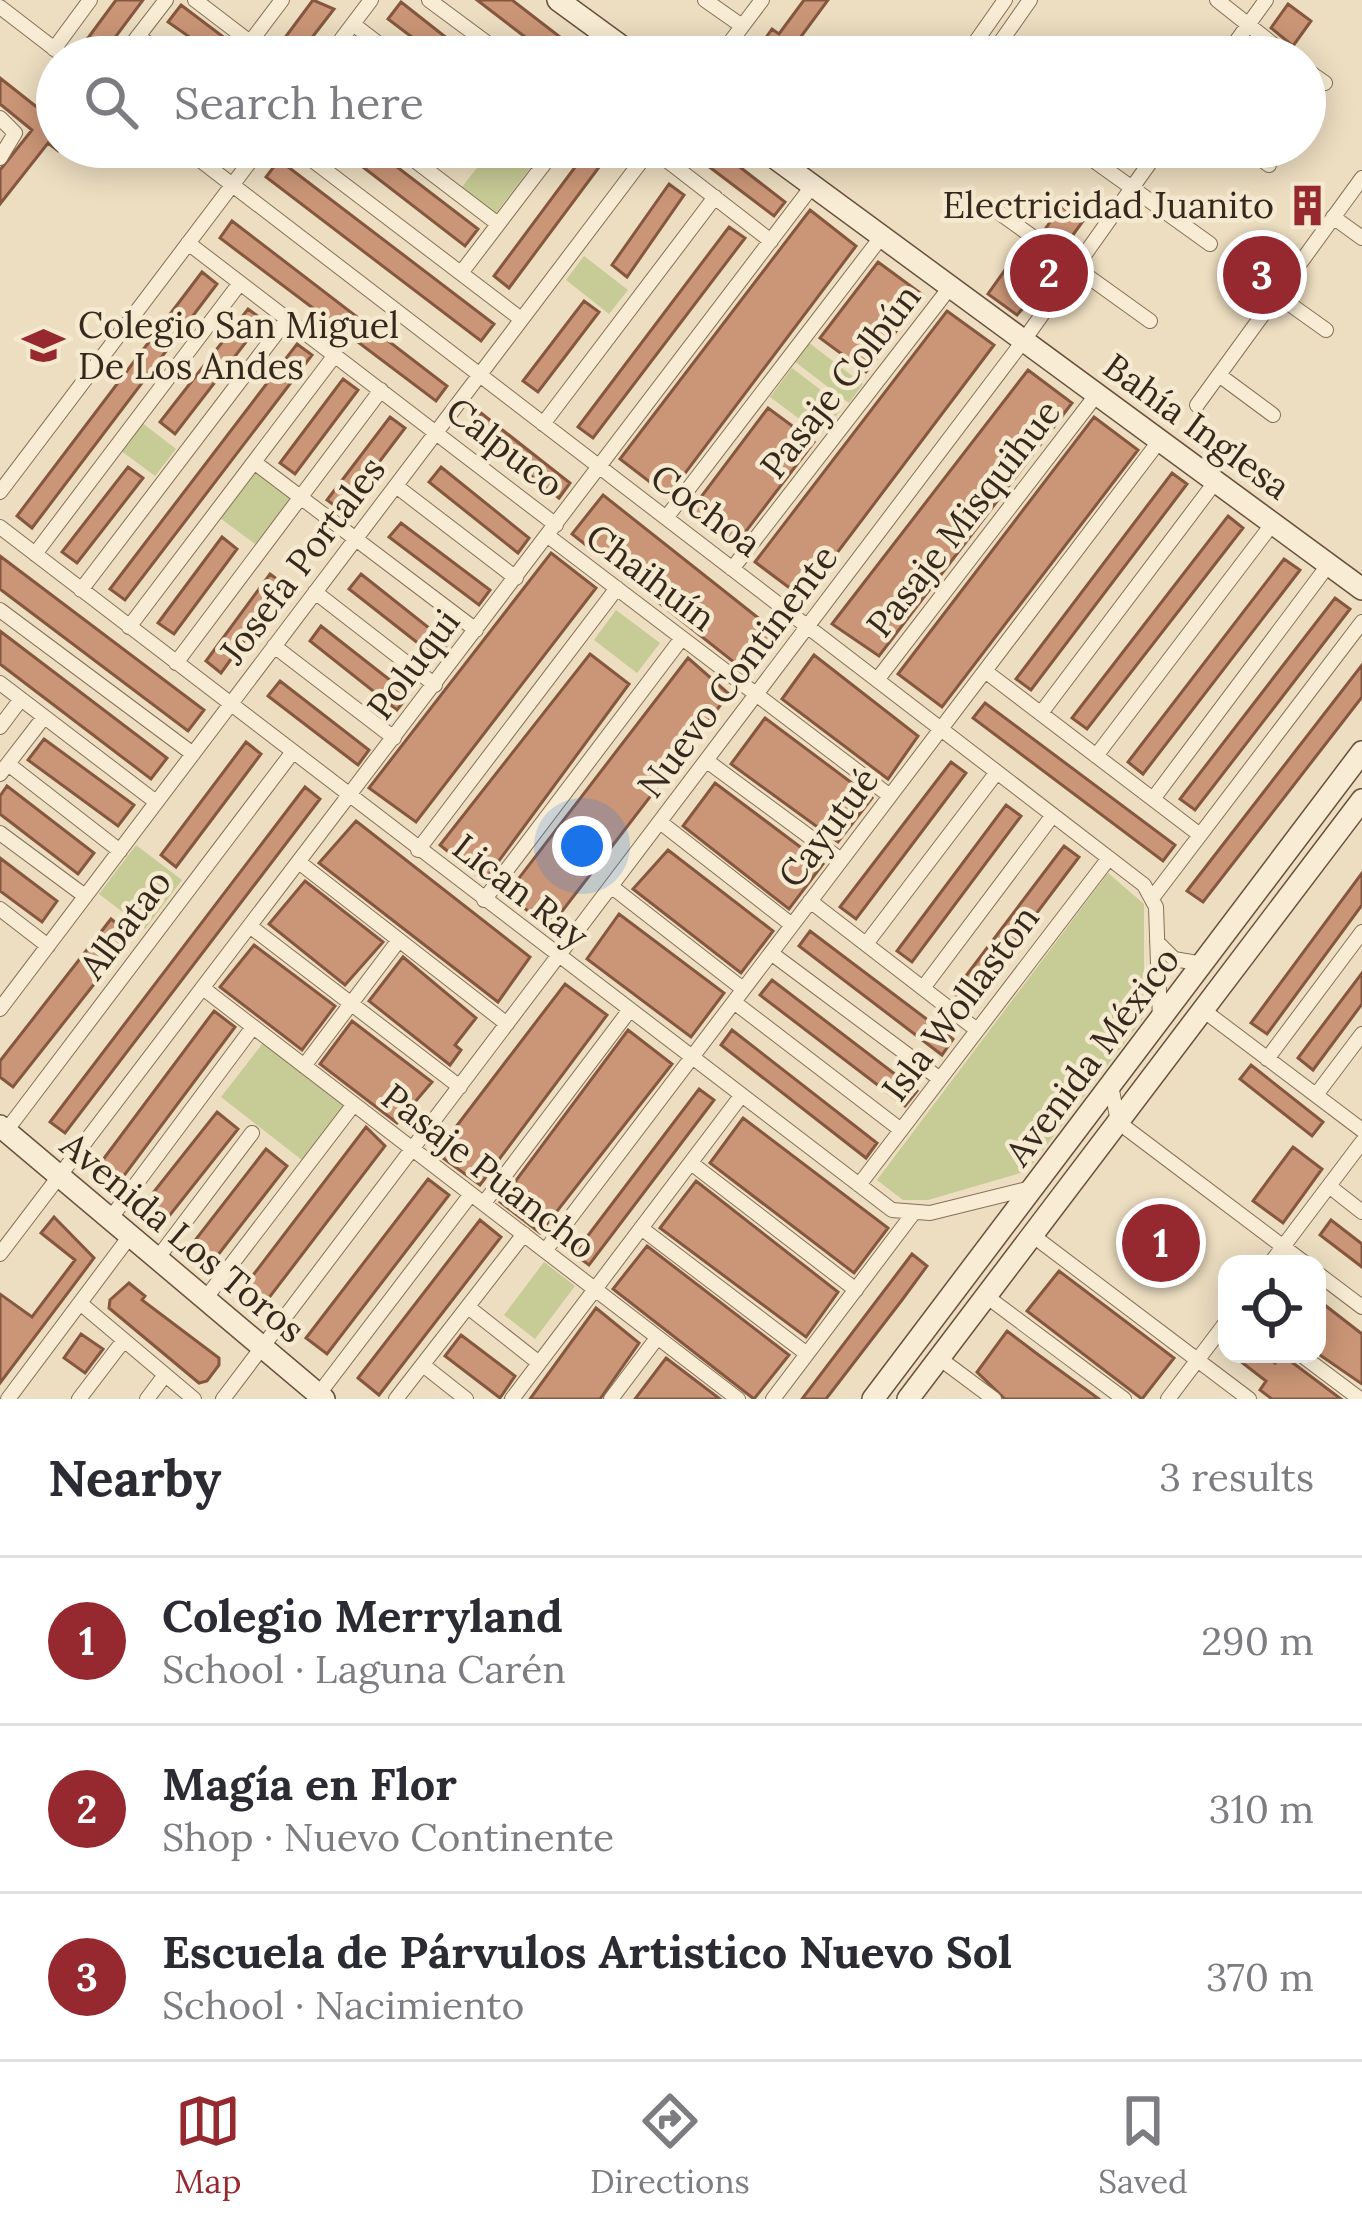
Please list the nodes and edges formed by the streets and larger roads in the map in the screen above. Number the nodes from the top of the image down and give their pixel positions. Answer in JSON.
{"nodes":[{"id":1,"x":89,"y":0,"type":"edge"},
{"id":2,"x":166,"y":0,"type":"edge"},
{"id":3,"x":195,"y":0,"type":"edge"},
{"id":4,"x":282,"y":0,"type":"edge"},
{"id":5,"x":371,"y":0,"type":"edge"},
{"id":6,"x":429,"y":0,"type":"edge"},
{"id":7,"x":558,"y":0,"type":"edge"},
{"id":8,"x":705,"y":0,"type":"edge"},
{"id":9,"x":762,"y":0,"type":"edge"},
{"id":10,"x":1005,"y":0,"type":"edge"},
{"id":11,"x":1030,"y":0,"type":"edge"},
{"id":12,"x":1217,"y":0,"type":"edge"},
{"id":13,"x":1266,"y":0,"type":"edge"},
{"id":14,"x":8,"y":7,"type":"edge"},
{"id":15,"x":353,"y":24,"type":"junction"},
{"id":16,"x":1248,"y":25,"type":"junction"},
{"id":17,"x":742,"y":26,"type":"junction"},
{"id":18,"x":41,"y":36,"type":"edge"},
{"id":19,"x":69,"y":36,"type":"edge"},
{"id":20,"x":138,"y":36,"type":"edge"},
{"id":21,"x":242,"y":36,"type":"edge"},
{"id":22,"x":255,"y":36,"type":"edge"},
{"id":23,"x":344,"y":36,"type":"edge"},
{"id":24,"x":369,"y":36,"type":"edge"},
{"id":25,"x":478,"y":36,"type":"edge"},
{"id":26,"x":606,"y":36,"type":"edge"},
{"id":27,"x":735,"y":36,"type":"edge"},
{"id":28,"x":979,"y":36,"type":"edge"},
{"id":29,"x":1005,"y":36,"type":"edge"},
{"id":30,"x":1240,"y":36,"type":"edge"},
{"id":31,"x":1262,"y":36,"type":"edge"},
{"id":32,"x":0,"y":118,"type":"edge"},
{"id":33,"x":0,"y":158,"type":"edge"},
{"id":34,"x":210,"y":168,"type":"edge"},
{"id":35,"x":245,"y":168,"type":"edge"},
{"id":36,"x":324,"y":168,"type":"edge"},
{"id":37,"x":425,"y":168,"type":"edge"},
{"id":38,"x":541,"y":168,"type":"edge"},
{"id":39,"x":635,"y":168,"type":"edge"},
{"id":40,"x":678,"y":168,"type":"edge"},
{"id":41,"x":789,"y":168,"type":"edge"},
{"id":42,"x":1104,"y":168,"type":"edge"},
{"id":43,"x":1146,"y":168,"type":"edge"},
{"id":44,"x":1362,"y":178,"type":"edge"},
{"id":45,"x":232,"y":185,"type":"junction"},
{"id":46,"x":813,"y":185,"type":"junction"},
{"id":47,"x":1132,"y":188,"type":"junction"},
{"id":48,"x":715,"y":197,"type":"junction"},
{"id":49,"x":994,"y":209,"type":"dead end"},
{"id":50,"x":1334,"y":218,"type":"junction"},
{"id":51,"x":498,"y":224,"type":"junction"},
{"id":52,"x":882,"y":236,"type":"junction"},
{"id":53,"x":1362,"y":238,"type":"edge"},
{"id":54,"x":771,"y":241,"type":"junction"},
{"id":55,"x":188,"y":243,"type":"junction"},
{"id":56,"x":1210,"y":244,"type":"dead end"},
{"id":57,"x":1076,"y":268,"type":"junction"},
{"id":58,"x":461,"y":272,"type":"junction"},
{"id":59,"x":241,"y":283,"type":"junction"},
{"id":60,"x":951,"y":286,"type":"junction"},
{"id":61,"x":1277,"y":295,"type":"junction"},
{"id":62,"x":288,"y":319,"type":"junction"},
{"id":63,"x":521,"y":319,"type":"junction"},
{"id":64,"x":1150,"y":321,"type":"dead end"},
{"id":65,"x":1326,"y":330,"type":"dead end"},
{"id":66,"x":1024,"y":340,"type":"junction"},
{"id":67,"x":335,"y":355,"type":"junction"},
{"id":68,"x":479,"y":375,"type":"junction"},
{"id":69,"x":1219,"y":375,"type":"junction"},
{"id":70,"x":381,"y":390,"type":"junction"},
{"id":71,"x":1097,"y":394,"type":"junction"},
{"id":72,"x":1197,"y":405,"type":"dead end"},
{"id":73,"x":1273,"y":415,"type":"dead end"},
{"id":74,"x":543,"y":424,"type":"junction"},
{"id":75,"x":436,"y":432,"type":"junction"},
{"id":76,"x":1160,"y":440,"type":"junction"},
{"id":77,"x":254,"y":462,"type":"junction"},
{"id":78,"x":599,"y":467,"type":"junction"},
{"id":79,"x":1216,"y":481,"type":"junction"},
{"id":80,"x":396,"y":486,"type":"junction"},
{"id":81,"x":0,"y":492,"type":"edge"},
{"id":82,"x":301,"y":497,"type":"junction"},
{"id":83,"x":666,"y":518,"type":"junction"},
{"id":84,"x":1273,"y":523,"type":"junction"},
{"id":85,"x":0,"y":527,"type":"edge"},
{"id":86,"x":552,"y":530,"type":"junction"},
{"id":87,"x":356,"y":539,"type":"junction"},
{"id":88,"x":35,"y":554,"type":"junction"},
{"id":89,"x":1329,"y":564,"type":"junction"},
{"id":90,"x":732,"y":568,"type":"junction"},
{"id":91,"x":515,"y":578,"type":"junction"},
{"id":92,"x":617,"y":588,"type":"junction"},
{"id":93,"x":1362,"y":589,"type":"edge"},
{"id":94,"x":81,"y":590,"type":"junction"},
{"id":95,"x":315,"y":592,"type":"junction"},
{"id":96,"x":0,"y":610,"type":"edge"},
{"id":97,"x":1362,"y":622,"type":"edge"},
{"id":98,"x":129,"y":627,"type":"junction"},
{"id":99,"x":808,"y":627,"type":"junction"},
{"id":100,"x":476,"y":631,"type":"junction"},
{"id":101,"x":682,"y":638,"type":"junction"},
{"id":102,"x":274,"y":646,"type":"junction"},
{"id":103,"x":176,"y":663,"type":"junction"},
{"id":104,"x":985,"y":671,"type":"junction"},
{"id":105,"x":877,"y":680,"type":"junction"},
{"id":106,"x":0,"y":683,"type":"edge"},
{"id":107,"x":435,"y":685,"type":"junction"},
{"id":108,"x":757,"y":695,"type":"junction"},
{"id":109,"x":21,"y":699,"type":"junction"},
{"id":110,"x":230,"y":705,"type":"junction"},
{"id":111,"x":1041,"y":713,"type":"junction"},
{"id":112,"x":44,"y":717,"type":"junction"},
{"id":113,"x":0,"y":727,"type":"edge"},
{"id":114,"x":941,"y":728,"type":"junction"},
{"id":115,"x":394,"y":738,"type":"junction"},
{"id":116,"x":1362,"y":752,"type":"edge"},
{"id":117,"x":292,"y":753,"type":"junction"},
{"id":118,"x":193,"y":754,"type":"junction"},
{"id":119,"x":1096,"y":756,"type":"junction"},
{"id":120,"x":707,"y":760,"type":"junction"},
{"id":121,"x":4,"y":769,"type":"edge"},
{"id":122,"x":997,"y":772,"type":"junction"},
{"id":123,"x":890,"y":796,"type":"junction"},
{"id":124,"x":350,"y":797,"type":"junction"},
{"id":125,"x":1153,"y":799,"type":"junction"},
{"id":126,"x":156,"y":802,"type":"junction"},
{"id":127,"x":1053,"y":815,"type":"junction"},
{"id":128,"x":1358,"y":815,"type":"edge"},
{"id":129,"x":660,"y":823,"type":"junction"},
{"id":130,"x":0,"y":832,"type":"edge"},
{"id":131,"x":1200,"y":835,"type":"junction"},
{"id":132,"x":418,"y":850,"type":"junction"},
{"id":133,"x":119,"y":851,"type":"junction"},
{"id":134,"x":1109,"y":858,"type":"junction"},
{"id":135,"x":841,"y":860,"type":"junction"},
{"id":136,"x":300,"y":863,"type":"junction"},
{"id":137,"x":611,"y":887,"type":"junction"},
{"id":138,"x":1257,"y":892,"type":"junction"},
{"id":139,"x":85,"y":896,"type":"junction"},
{"id":140,"x":1153,"y":897,"type":"junction"},
{"id":141,"x":484,"y":900,"type":"junction"},
{"id":142,"x":810,"y":901,"type":"junction"},
{"id":143,"x":0,"y":909,"type":"edge"},
{"id":144,"x":1278,"y":911,"type":"junction"},
{"id":145,"x":792,"y":925,"type":"junction"},
{"id":146,"x":251,"y":927,"type":"junction"},
{"id":147,"x":1362,"y":932,"type":"edge"},
{"id":148,"x":399,"y":940,"type":"junction"},
{"id":149,"x":1157,"y":942,"type":"junction"},
{"id":150,"x":866,"y":944,"type":"junction"},
{"id":151,"x":48,"y":946,"type":"junction"},
{"id":152,"x":771,"y":952,"type":"junction"},
{"id":153,"x":558,"y":957,"type":"junction"},
{"id":154,"x":1203,"y":964,"type":"junction"},
{"id":155,"x":922,"y":988,"type":"junction"},
{"id":156,"x":204,"y":989,"type":"junction"},
{"id":157,"x":5,"y":990,"type":"edge"},
{"id":158,"x":739,"y":995,"type":"junction"},
{"id":159,"x":352,"y":1004,"type":"junction"},
{"id":160,"x":0,"y":1009,"type":"edge"},
{"id":161,"x":1203,"y":1010,"type":"junction"},
{"id":162,"x":629,"y":1011,"type":"junction"},
{"id":163,"x":1160,"y":1021,"type":"junction"},
{"id":164,"x":507,"y":1024,"type":"junction"},
{"id":165,"x":253,"y":1027,"type":"junction"},
{"id":166,"x":977,"y":1030,"type":"junction"},
{"id":167,"x":1362,"y":1034,"type":"edge"},
{"id":168,"x":691,"y":1058,"type":"junction"},
{"id":169,"x":1268,"y":1058,"type":"junction"},
{"id":170,"x":304,"y":1066,"type":"junction"},
{"id":171,"x":940,"y":1079,"type":"junction"},
{"id":172,"x":1111,"y":1084,"type":"junction"},
{"id":173,"x":460,"y":1087,"type":"junction"},
{"id":174,"x":1316,"y":1095,"type":"junction"},
{"id":175,"x":742,"y":1096,"type":"junction"},
{"id":176,"x":354,"y":1104,"type":"junction"},
{"id":177,"x":1118,"y":1122,"type":"junction"},
{"id":178,"x":3,"y":1129,"type":"edge"},
{"id":179,"x":901,"y":1130,"type":"junction"},
{"id":180,"x":1362,"y":1130,"type":"edge"},
{"id":181,"x":252,"y":1133,"type":"dead end"},
{"id":182,"x":1362,"y":1142,"type":"edge"},
{"id":183,"x":412,"y":1149,"type":"junction"},
{"id":184,"x":691,"y":1163,"type":"junction"},
{"id":185,"x":58,"y":1176,"type":"junction"},
{"id":186,"x":859,"y":1185,"type":"junction"},
{"id":187,"x":1329,"y":1186,"type":"junction"},
{"id":188,"x":1033,"y":1188,"type":"junction"},
{"id":189,"x":477,"y":1198,"type":"junction"},
{"id":190,"x":1362,"y":1212,"type":"edge"},
{"id":191,"x":912,"y":1215,"type":"junction"},
{"id":192,"x":110,"y":1219,"type":"junction"},
{"id":193,"x":641,"y":1228,"type":"junction"},
{"id":194,"x":524,"y":1234,"type":"junction"},
{"id":195,"x":1032,"y":1235,"type":"junction"},
{"id":196,"x":130,"y":1236,"type":"junction"},
{"id":197,"x":1283,"y":1247,"type":"junction"},
{"id":198,"x":545,"y":1251,"type":"junction"},
{"id":199,"x":0,"y":1254,"type":"edge"},
{"id":200,"x":1277,"y":1255,"type":"edge"},
{"id":201,"x":1294,"y":1255,"type":"edge"},
{"id":202,"x":157,"y":1258,"type":"junction"},
{"id":203,"x":1326,"y":1280,"type":"edge"},
{"id":204,"x":594,"y":1290,"type":"junction"},
{"id":205,"x":856,"y":1290,"type":"junction"},
{"id":206,"x":986,"y":1296,"type":"junction"},
{"id":207,"x":205,"y":1299,"type":"junction"},
{"id":208,"x":80,"y":1304,"type":"junction"},
{"id":209,"x":1362,"y":1306,"type":"edge"},
{"id":210,"x":468,"y":1307,"type":"junction"},
{"id":211,"x":1218,"y":1333,"type":"edge"},
{"id":212,"x":657,"y":1338,"type":"junction"},
{"id":213,"x":124,"y":1340,"type":"junction"},
{"id":214,"x":262,"y":1347,"type":"junction"},
{"id":215,"x":808,"y":1354,"type":"junction"},
{"id":216,"x":939,"y":1358,"type":"junction"},
{"id":217,"x":1197,"y":1360,"type":"junction"},
{"id":218,"x":539,"y":1363,"type":"junction"},
{"id":219,"x":1312,"y":1363,"type":"edge"},
{"id":220,"x":423,"y":1365,"type":"junction"},
{"id":221,"x":165,"y":1375,"type":"junction"},
{"id":222,"x":321,"y":1397,"type":"edge"},
{"id":223,"x":8,"y":1399,"type":"edge"},
{"id":224,"x":80,"y":1399,"type":"edge"},
{"id":225,"x":147,"y":1399,"type":"edge"},
{"id":226,"x":194,"y":1399,"type":"edge"},
{"id":227,"x":223,"y":1399,"type":"edge"},
{"id":228,"x":396,"y":1399,"type":"edge"},
{"id":229,"x":466,"y":1399,"type":"edge"},
{"id":230,"x":512,"y":1399,"type":"edge"},
{"id":231,"x":611,"y":1399,"type":"edge"},
{"id":232,"x":738,"y":1399,"type":"edge"},
{"id":233,"x":773,"y":1399,"type":"edge"},
{"id":234,"x":873,"y":1399,"type":"edge"},
{"id":235,"x":908,"y":1399,"type":"edge"},
{"id":236,"x":994,"y":1399,"type":"edge"},
{"id":237,"x":1124,"y":1399,"type":"edge"},
{"id":238,"x":1168,"y":1399,"type":"edge"},
{"id":239,"x":1249,"y":1399,"type":"edge"},
{"id":240,"x":1360,"y":1399,"type":"edge"}],
"edges":[{"from":1,"to":19,"type":"street"},
{"from":2,"to":20,"type":"street"},
{"from":3,"to":21,"type":"street"},
{"from":4,"to":22,"type":"street"},
{"from":5,"to":15,"type":"street"},
{"from":6,"to":25,"type":"street"},
{"from":7,"to":26,"type":"street"},
{"from":8,"to":17,"type":"street"},
{"from":9,"to":17,"type":"street"},
{"from":10,"to":28,"type":"street"},
{"from":11,"to":29,"type":"street"},
{"from":12,"to":16,"type":"street"},
{"from":13,"to":16,"type":"street"},
{"from":14,"to":18,"type":"street"},
{"from":15,"to":23,"type":"street"},
{"from":15,"to":24,"type":"street"},
{"from":16,"to":30,"type":"street"},
{"from":16,"to":31,"type":"street"},
{"from":17,"to":27,"type":"street"},
{"from":32,"to":33,"type":"street"},
{"from":34,"to":45,"type":"street","name":"Cochoa"},
{"from":35,"to":45,"type":"street"},
{"from":36,"to":58,"type":"street"},
{"from":37,"to":51,"type":"street"},
{"from":38,"to":51,"type":"street"},
{"from":39,"to":63,"type":"street","name":"Josefa Portales"},
{"from":40,"to":48,"type":"street"},
{"from":41,"to":46,"type":"street","name":"Bahía Inglesa"},
{"from":42,"to":47,"type":"street"},
{"from":43,"to":47,"type":"street","name":"Nuevo Continente"},
{"from":44,"to":50,"type":"street"},
{"from":45,"to":55,"type":"street"},
{"from":45,"to":68,"type":"street","name":"Cochoa"},
{"from":46,"to":52,"type":"street","name":"Bahía Inglesa"},
{"from":46,"to":54,"type":"street","name":"Poluqui"},
{"from":47,"to":56,"type":"street"},
{"from":47,"to":57,"type":"street","name":"Nuevo Continente"},
{"from":48,"to":54,"type":"street"},
{"from":48,"to":74,"type":"street"},
{"from":49,"to":57,"type":"street"},
{"from":50,"to":53,"type":"street"},
{"from":50,"to":61,"type":"street"},
{"from":51,"to":58,"type":"street"},
{"from":52,"to":60,"type":"street","name":"Bahía Inglesa"},
{"from":52,"to":83,"type":"street"},
{"from":54,"to":78,"type":"street","name":"Poluqui"},
{"from":55,"to":59,"type":"street","name":"Calpuco"},
{"from":55,"to":81,"type":"street"},
{"from":57,"to":64,"type":"street"},
{"from":57,"to":66,"type":"street","name":"Nuevo Continente"},
{"from":58,"to":63,"type":"street"},
{"from":59,"to":62,"type":"street","name":"Calpuco"},
{"from":59,"to":88,"type":"street"},
{"from":60,"to":66,"type":"street","name":"Bahía Inglesa"},
{"from":60,"to":90,"type":"street","name":"Pasaje Colbún"},
{"from":61,"to":65,"type":"street"},
{"from":61,"to":69,"type":"street"},
{"from":62,"to":67,"type":"street","name":"Calpuco"},
{"from":62,"to":94,"type":"street"},
{"from":63,"to":68,"type":"street","name":"Josefa Portales"},
{"from":66,"to":71,"type":"street","name":"Bahía Inglesa"},
{"from":66,"to":99,"type":"street","name":"Nuevo Continente"},
{"from":67,"to":70,"type":"street","name":"Calpuco"},
{"from":67,"to":77,"type":"street"},
{"from":68,"to":74,"type":"street","name":"Cochoa"},
{"from":68,"to":75,"type":"street","name":"Josefa Portales"},
{"from":69,"to":72,"type":"street"},
{"from":69,"to":73,"type":"street"},
{"from":70,"to":75,"type":"street","name":"Calpuco"},
{"from":70,"to":82,"type":"street"},
{"from":71,"to":76,"type":"street","name":"Bahía Inglesa"},
{"from":71,"to":105,"type":"street","name":"Pasaje Misquihue"},
{"from":74,"to":78,"type":"street","name":"Cochoa"},
{"from":75,"to":80,"type":"street","name":"Josefa Portales"},
{"from":75,"to":86,"type":"street","name":"Calpuco"},
{"from":76,"to":79,"type":"street","name":"Bahía Inglesa"},
{"from":76,"to":104,"type":"street","name":"Cayutué"},
{"from":77,"to":82,"type":"street"},
{"from":77,"to":98,"type":"street"},
{"from":78,"to":83,"type":"street","name":"Cochoa"},
{"from":78,"to":86,"type":"street","name":"Poluqui"},
{"from":79,"to":84,"type":"street","name":"Bahía Inglesa"},
{"from":79,"to":111,"type":"street"},
{"from":80,"to":87,"type":"street","name":"Josefa Portales"},
{"from":80,"to":91,"type":"street"},
{"from":82,"to":87,"type":"street"},
{"from":82,"to":103,"type":"street"},
{"from":83,"to":90,"type":"street","name":"Cochoa"},
{"from":84,"to":89,"type":"street","name":"Bahía Inglesa"},
{"from":84,"to":119,"type":"street"},
{"from":85,"to":88,"type":"street","name":"Lican Ray"},
{"from":86,"to":91,"type":"street","name":"Poluqui"},
{"from":86,"to":92,"type":"street","name":"Chaihuín"},
{"from":87,"to":95,"type":"street","name":"Josefa Portales"},
{"from":87,"to":100,"type":"street"},
{"from":88,"to":94,"type":"street","name":"Lican Ray"},
{"from":89,"to":93,"type":"street","name":"Bahía Inglesa"},
{"from":89,"to":125,"type":"street"},
{"from":90,"to":99,"type":"street","name":"Cochoa"},
{"from":91,"to":100,"type":"street","name":"Poluqui"},
{"from":92,"to":101,"type":"street","name":"Chaihuín"},
{"from":92,"to":132,"type":"street"},
{"from":94,"to":98,"type":"street","name":"Lican Ray"},
{"from":95,"to":102,"type":"street","name":"Josefa Portales"},
{"from":95,"to":107,"type":"street"},
{"from":96,"to":118,"type":"street"},
{"from":97,"to":131,"type":"street"},
{"from":98,"to":103,"type":"street","name":"Lican Ray"},
{"from":99,"to":105,"type":"street","name":"Cochoa"},
{"from":99,"to":108,"type":"street","name":"Nuevo Continente"},
{"from":100,"to":107,"type":"street","name":"Poluqui"},
{"from":101,"to":108,"type":"street","name":"Chaihuín"},
{"from":101,"to":141,"type":"street"},
{"from":102,"to":110,"type":"street","name":"Josefa Portales"},
{"from":102,"to":115,"type":"street"},
{"from":103,"to":110,"type":"street","name":"Lican Ray"},
{"from":104,"to":111,"type":"street"},
{"from":104,"to":114,"type":"street","name":"Cayutué"},
{"from":105,"to":114,"type":"street","name":"Cochoa"},
{"from":106,"to":109,"type":"street"},
{"from":107,"to":115,"type":"street","name":"Poluqui"},
{"from":108,"to":120,"type":"street","name":"Nuevo Continente"},
{"from":108,"to":123,"type":"street","name":"Chaihuín"},
{"from":109,"to":112,"type":"street"},
{"from":109,"to":113,"type":"street"},
{"from":110,"to":117,"type":"street","name":"Lican Ray"},
{"from":110,"to":118,"type":"street","name":"Josefa Portales"},
{"from":111,"to":119,"type":"street"},
{"from":112,"to":121,"type":"street"},
{"from":112,"to":126,"type":"street"},
{"from":114,"to":122,"type":"street","name":"Cochoa"},
{"from":114,"to":123,"type":"street","name":"Cayutué"},
{"from":115,"to":124,"type":"street","name":"Poluqui"},
{"from":116,"to":138,"type":"street","name":"Avenida México"},
{"from":117,"to":124,"type":"street","name":"Lican Ray"},
{"from":117,"to":178,"type":"street","name":"Albatao"},
{"from":118,"to":126,"type":"street","name":"Josefa Portales"},
{"from":119,"to":125,"type":"street"},
{"from":120,"to":129,"type":"street","name":"Nuevo Continente"},
{"from":120,"to":135,"type":"street"},
{"from":121,"to":133,"type":"street"},
{"from":122,"to":127,"type":"street","name":"Cochoa"},
{"from":122,"to":150,"type":"street"},
{"from":123,"to":135,"type":"street","name":"Cayutué"},
{"from":124,"to":132,"type":"street","name":"Lican Ray"},
{"from":124,"to":136,"type":"street","name":"Poluqui"},
{"from":125,"to":131,"type":"street"},
{"from":126,"to":133,"type":"street","name":"Josefa Portales"},
{"from":127,"to":134,"type":"street","name":"Cochoa"},
{"from":127,"to":155,"type":"street"},
{"from":128,"to":144,"type":"street","name":"Avenida México"},
{"from":129,"to":137,"type":"street","name":"Nuevo Continente"},
{"from":129,"to":145,"type":"street"},
{"from":130,"to":139,"type":"street"},
{"from":131,"to":140,"type":"street"},
{"from":132,"to":141,"type":"street","name":"Lican Ray"},
{"from":133,"to":139,"type":"street","name":"Josefa Portales"},
{"from":134,"to":140,"type":"street","name":"Cochoa"},
{"from":134,"to":166,"type":"street","name":"Isla Wollaston"},
{"from":135,"to":142,"type":"street","name":"Cayutué"},
{"from":136,"to":146,"type":"street","name":"Poluqui"},
{"from":136,"to":148,"type":"street"},
{"from":137,"to":153,"type":"street","name":"Nuevo Continente"},
{"from":137,"to":158,"type":"street"},
{"from":138,"to":144,"type":"street"},
{"from":138,"to":154,"type":"street","name":"Avenida México"},
{"from":139,"to":151,"type":"street","name":"Josefa Portales"},
{"from":140,"to":149,"type":"street"},
{"from":141,"to":153,"type":"street","name":"Lican Ray"},
{"from":142,"to":145,"type":"street","name":"Cayutué"},
{"from":142,"to":150,"type":"street"},
{"from":143,"to":151,"type":"street"},
{"from":144,"to":161,"type":"street","name":"Avenida México"},
{"from":145,"to":152,"type":"street","name":"Cayutué"},
{"from":146,"to":156,"type":"street","name":"Poluqui"},
{"from":146,"to":159,"type":"street"},
{"from":147,"to":169,"type":"street"},
{"from":148,"to":159,"type":"street"},
{"from":148,"to":164,"type":"street"},
{"from":149,"to":154,"type":"street"},
{"from":149,"to":163,"type":"street"},
{"from":150,"to":155,"type":"street"},
{"from":151,"to":157,"type":"street","name":"Josefa Portales"},
{"from":152,"to":158,"type":"street","name":"Cayutué"},
{"from":152,"to":171,"type":"street"},
{"from":153,"to":162,"type":"street","name":"Lican Ray"},
{"from":153,"to":164,"type":"street","name":"Nuevo Continente"},
{"from":154,"to":163,"type":"street","name":"Avenida México"},
{"from":155,"to":166,"type":"street"},
{"from":156,"to":165,"type":"street","name":"Pasaje Puancho"},
{"from":156,"to":185,"type":"street","name":"Poluqui"},
{"from":157,"to":160,"type":"street","name":"Josefa Portales"},
{"from":158,"to":168,"type":"street","name":"Cayutué"},
{"from":158,"to":179,"type":"street"},
{"from":159,"to":170,"type":"street"},
{"from":159,"to":173,"type":"street"},
{"from":161,"to":169,"type":"street"},
{"from":161,"to":177,"type":"street","name":"Avenida México"},
{"from":162,"to":168,"type":"street","name":"Lican Ray"},
{"from":162,"to":189,"type":"street"},
{"from":163,"to":172,"type":"street","name":"Avenida México"},
{"from":164,"to":173,"type":"street","name":"Nuevo Continente"},
{"from":165,"to":170,"type":"street","name":"Pasaje Puancho"},
{"from":165,"to":192,"type":"street"},
{"from":166,"to":171,"type":"street","name":"Isla Wollaston"},
{"from":167,"to":174,"type":"street"},
{"from":168,"to":175,"type":"street","name":"Lican Ray"},
{"from":168,"to":198,"type":"street","name":"Cayutué"},
{"from":169,"to":174,"type":"street"},
{"from":170,"to":176,"type":"street","name":"Pasaje Puancho"},
{"from":171,"to":179,"type":"street","name":"Isla Wollaston"},
{"from":172,"to":177,"type":"street"},
{"from":172,"to":188,"type":"street","name":"Avenida México"},
{"from":173,"to":183,"type":"street","name":"Nuevo Continente"},
{"from":174,"to":180,"type":"street"},
{"from":175,"to":184,"type":"street"},
{"from":175,"to":186,"type":"street","name":"Lican Ray"},
{"from":176,"to":183,"type":"street","name":"Pasaje Puancho"},
{"from":176,"to":207,"type":"street"},
{"from":177,"to":195,"type":"street","name":"Avenida México"},
{"from":177,"to":197,"type":"street"},
{"from":178,"to":185,"type":"street","name":"Avenida Los Toros"},
{"from":179,"to":186,"type":"street","name":"Isla Wollaston"},
{"from":181,"to":202,"type":"street"},
{"from":182,"to":187,"type":"street"},
{"from":183,"to":189,"type":"street","name":"Pasaje Puancho"},
{"from":183,"to":214,"type":"street","name":"Nuevo Continente"},
{"from":184,"to":193,"type":"street"},
{"from":184,"to":205,"type":"street"},
{"from":185,"to":192,"type":"street","name":"Avenida Los Toros"},
{"from":185,"to":199,"type":"street","name":"Poluqui"},
{"from":186,"to":191,"type":"street","name":"Lican Ray"},
{"from":187,"to":190,"type":"street"},
{"from":187,"to":197,"type":"street"},
{"from":188,"to":191,"type":"street"},
{"from":188,"to":234,"type":"street","name":"Avenida México"},
{"from":189,"to":194,"type":"street","name":"Pasaje Puancho"},
{"from":189,"to":222,"type":"street"},
{"from":191,"to":205,"type":"street"},
{"from":192,"to":196,"type":"street","name":"Avenida Los Toros"},
{"from":193,"to":204,"type":"street"},
{"from":193,"to":215,"type":"street"},
{"from":194,"to":198,"type":"street","name":"Pasaje Puancho"},
{"from":194,"to":210,"type":"street"},
{"from":195,"to":206,"type":"street","name":"Avenida México"},
{"from":195,"to":217,"type":"street"},
{"from":196,"to":202,"type":"street","name":"Avenida Los Toros"},
{"from":196,"to":208,"type":"street"},
{"from":197,"to":200,"type":"street"},
{"from":197,"to":201,"type":"street"},
{"from":198,"to":204,"type":"street","name":"Pasaje Puancho"},
{"from":202,"to":207,"type":"street","name":"Avenida Los Toros"},
{"from":203,"to":209,"type":"street"},
{"from":204,"to":212,"type":"street","name":"Pasaje Puancho"},
{"from":204,"to":218,"type":"street"},
{"from":205,"to":215,"type":"street"},
{"from":206,"to":216,"type":"street","name":"Avenida México"},
{"from":206,"to":237,"type":"street"},
{"from":207,"to":214,"type":"street","name":"Avenida Los Toros"},
{"from":208,"to":213,"type":"street"},
{"from":208,"to":223,"type":"street"},
{"from":210,"to":218,"type":"street"},
{"from":210,"to":220,"type":"street"},
{"from":211,"to":217,"type":"street"},
{"from":212,"to":231,"type":"street"},
{"from":212,"to":232,"type":"street","name":"Pasaje Puancho"},
{"from":213,"to":221,"type":"street"},
{"from":213,"to":224,"type":"street"},
{"from":214,"to":222,"type":"street","name":"Avenida Los Toros"},
{"from":214,"to":227,"type":"street","name":"Nuevo Continente"},
{"from":215,"to":233,"type":"street"},
{"from":216,"to":235,"type":"street","name":"Avenida México"},
{"from":216,"to":236,"type":"street"},
{"from":217,"to":238,"type":"street"},
{"from":217,"to":239,"type":"street"},
{"from":218,"to":230,"type":"street"},
{"from":219,"to":240,"type":"street"},
{"from":220,"to":228,"type":"street"},
{"from":220,"to":229,"type":"street"},
{"from":221,"to":225,"type":"street"},
{"from":221,"to":226,"type":"street"}]}
